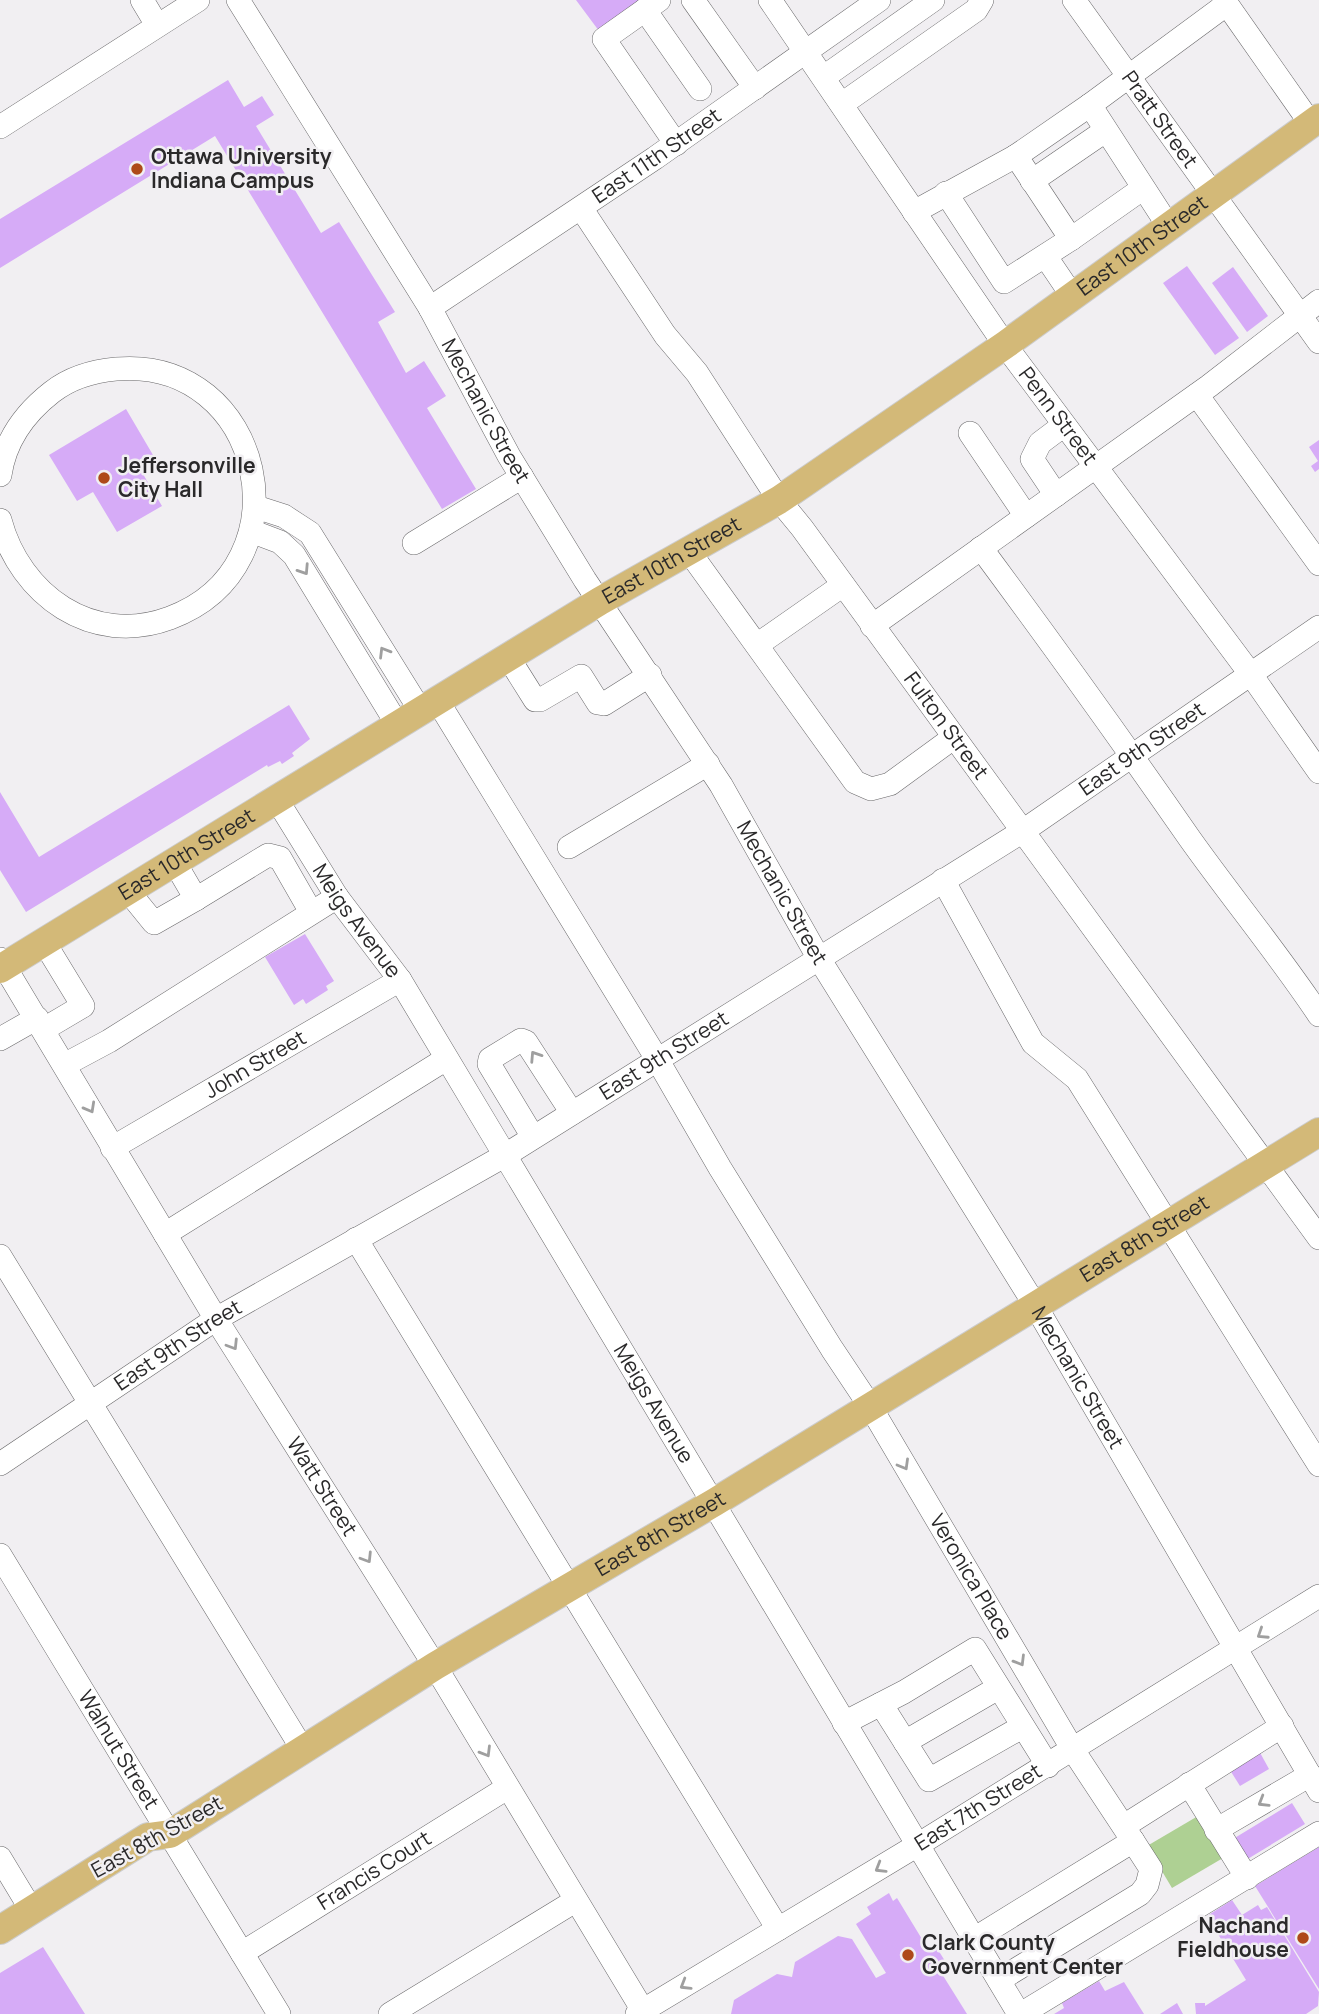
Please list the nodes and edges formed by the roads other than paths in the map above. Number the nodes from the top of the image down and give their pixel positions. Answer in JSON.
{"nodes":[{"id":1,"x":142,"y":0,"type":"edge"},
{"id":2,"x":198,"y":0,"type":"edge"},
{"id":3,"x":238,"y":0,"type":"edge"},
{"id":4,"x":693,"y":0,"type":"edge"},
{"id":5,"x":770,"y":0,"type":"edge"},
{"id":6,"x":879,"y":0,"type":"edge"},
{"id":7,"x":933,"y":0,"type":"edge"},
{"id":8,"x":982,"y":0,"type":"edge"},
{"id":9,"x":1074,"y":0,"type":"edge"},
{"id":10,"x":1226,"y":2,"type":"edge"},
{"id":11,"x":652,"y":5,"type":"edge"},
{"id":12,"x":157,"y":25,"type":"junction"},
{"id":13,"x":807,"y":51,"type":"junction"},
{"id":14,"x":824,"y":77,"type":"junction"},
{"id":15,"x":1128,"y":77,"type":"junction"},
{"id":16,"x":755,"y":88,"type":"junction"},
{"id":17,"x":699,"y":89,"type":"dead end"},
{"id":18,"x":842,"y":104,"type":"junction"},
{"id":19,"x":1090,"y":105,"type":"junction"},
{"id":20,"x":1315,"y":121,"type":"edge"},
{"id":21,"x":0,"y":127,"type":"edge"},
{"id":22,"x":1105,"y":131,"type":"junction"},
{"id":23,"x":676,"y":144,"type":"junction"},
{"id":24,"x":1016,"y":156,"type":"junction"},
{"id":25,"x":1038,"y":177,"type":"junction"},
{"id":26,"x":1142,"y":189,"type":"junction"},
{"id":27,"x":946,"y":193,"type":"junction"},
{"id":28,"x":1213,"y":196,"type":"junction"},
{"id":29,"x":581,"y":208,"type":"junction"},
{"id":30,"x":914,"y":212,"type":"junction"},
{"id":31,"x":1169,"y":228,"type":"junction"},
{"id":32,"x":1069,"y":236,"type":"junction"},
{"id":33,"x":1046,"y":257,"type":"junction"},
{"id":34,"x":1073,"y":297,"type":"junction"},
{"id":35,"x":1319,"y":301,"type":"edge"},
{"id":36,"x":429,"y":307,"type":"junction"},
{"id":37,"x":1299,"y":315,"type":"junction"},
{"id":38,"x":1319,"y":342,"type":"edge"},
{"id":39,"x":1005,"y":345,"type":"junction"},
{"id":40,"x":1197,"y":395,"type":"junction"},
{"id":41,"x":1064,"y":425,"type":"junction"},
{"id":42,"x":970,"y":433,"type":"dead end"},
{"id":43,"x":1096,"y":467,"type":"junction"},
{"id":44,"x":0,"y":475,"type":"edge"},
{"id":45,"x":522,"y":477,"type":"junction"},
{"id":46,"x":1056,"y":495,"type":"junction"},
{"id":47,"x":779,"y":500,"type":"junction"},
{"id":48,"x":256,"y":508,"type":"junction"},
{"id":49,"x":1026,"y":516,"type":"junction"},
{"id":50,"x":0,"y":520,"type":"edge"},
{"id":51,"x":251,"y":531,"type":"junction"},
{"id":52,"x":414,"y":543,"type":"dead end"},
{"id":53,"x":981,"y":548,"type":"junction"},
{"id":54,"x":688,"y":550,"type":"junction"},
{"id":55,"x":1319,"y":564,"type":"edge"},
{"id":56,"x":843,"y":585,"type":"junction"},
{"id":57,"x":600,"y":601,"type":"junction"},
{"id":58,"x":872,"y":626,"type":"junction"},
{"id":59,"x":1319,"y":627,"type":"edge"},
{"id":60,"x":757,"y":645,"type":"junction"},
{"id":61,"x":508,"y":657,"type":"junction"},
{"id":62,"x":650,"y":675,"type":"junction"},
{"id":63,"x":1252,"y":676,"type":"junction"},
{"id":64,"x":418,"y":711,"type":"junction"},
{"id":65,"x":953,"y":737,"type":"junction"},
{"id":66,"x":1135,"y":755,"type":"junction"},
{"id":67,"x":708,"y":764,"type":"junction"},
{"id":68,"x":1319,"y":772,"type":"edge"},
{"id":69,"x":277,"y":800,"type":"junction"},
{"id":70,"x":1023,"y":831,"type":"junction"},
{"id":71,"x":569,"y":847,"type":"dead end"},
{"id":72,"x":175,"y":863,"type":"junction"},
{"id":73,"x":943,"y":880,"type":"junction"},
{"id":74,"x":128,"y":891,"type":"junction"},
{"id":75,"x":337,"y":897,"type":"junction"},
{"id":76,"x":196,"y":899,"type":"junction"},
{"id":77,"x":311,"y":912,"type":"junction"},
{"id":78,"x":44,"y":942,"type":"junction"},
{"id":79,"x":818,"y":957,"type":"junction"},
{"id":80,"x":1,"y":964,"type":"edge"},
{"id":81,"x":400,"y":980,"type":"junction"},
{"id":82,"x":1319,"y":1016,"type":"edge"},
{"id":83,"x":41,"y":1024,"type":"junction"},
{"id":84,"x":0,"y":1039,"type":"edge"},
{"id":85,"x":446,"y":1059,"type":"junction"},
{"id":86,"x":657,"y":1059,"type":"junction"},
{"id":87,"x":66,"y":1064,"type":"junction"},
{"id":88,"x":572,"y":1113,"type":"junction"},
{"id":89,"x":1319,"y":1132,"type":"edge"},
{"id":90,"x":534,"y":1137,"type":"junction"},
{"id":91,"x":112,"y":1148,"type":"junction"},
{"id":92,"x":504,"y":1156,"type":"junction"},
{"id":93,"x":1267,"y":1165,"type":"junction"},
{"id":94,"x":1170,"y":1224,"type":"junction"},
{"id":95,"x":164,"y":1234,"type":"junction"},
{"id":96,"x":1319,"y":1238,"type":"edge"},
{"id":97,"x":356,"y":1239,"type":"junction"},
{"id":98,"x":0,"y":1256,"type":"edge"},
{"id":99,"x":1035,"y":1306,"type":"junction"},
{"id":100,"x":216,"y":1319,"type":"junction"},
{"id":101,"x":90,"y":1404,"type":"junction"},
{"id":102,"x":870,"y":1406,"type":"junction"},
{"id":103,"x":0,"y":1464,"type":"edge"},
{"id":104,"x":1319,"y":1465,"type":"edge"},
{"id":105,"x":715,"y":1502,"type":"junction"},
{"id":106,"x":0,"y":1555,"type":"edge"},
{"id":107,"x":568,"y":1588,"type":"junction"},
{"id":108,"x":1319,"y":1596,"type":"edge"},
{"id":109,"x":1237,"y":1650,"type":"junction"},
{"id":110,"x":435,"y":1666,"type":"junction"},
{"id":111,"x":998,"y":1688,"type":"junction"},
{"id":112,"x":881,"y":1704,"type":"junction"},
{"id":113,"x":844,"y":1723,"type":"junction"},
{"id":114,"x":1282,"y":1726,"type":"junction"},
{"id":115,"x":1023,"y":1727,"type":"junction"},
{"id":116,"x":905,"y":1742,"type":"junction"},
{"id":117,"x":303,"y":1750,"type":"junction"},
{"id":118,"x":1073,"y":1750,"type":"junction"},
{"id":119,"x":1048,"y":1766,"type":"junction"},
{"id":120,"x":1313,"y":1771,"type":"edge"},
{"id":121,"x":1189,"y":1784,"type":"junction"},
{"id":122,"x":507,"y":1787,"type":"junction"},
{"id":123,"x":1216,"y":1830,"type":"junction"},
{"id":124,"x":1129,"y":1833,"type":"junction"},
{"id":125,"x":1319,"y":1833,"type":"edge"},
{"id":126,"x":170,"y":1834,"type":"junction"},
{"id":127,"x":916,"y":1846,"type":"junction"},
{"id":128,"x":0,"y":1858,"type":"edge"},
{"id":129,"x":1247,"y":1878,"type":"junction"},
{"id":130,"x":575,"y":1901,"type":"junction"},
{"id":131,"x":32,"y":1911,"type":"junction"},
{"id":132,"x":778,"y":1929,"type":"junction"},
{"id":133,"x":0,"y":1930,"type":"edge"},
{"id":134,"x":974,"y":1940,"type":"junction"},
{"id":135,"x":242,"y":1953,"type":"junction"},
{"id":136,"x":999,"y":1980,"type":"junction"},
{"id":137,"x":642,"y":2013,"type":"edge"},
{"id":138,"x":279,"y":2014,"type":"edge"},
{"id":139,"x":390,"y":2014,"type":"edge"},
{"id":140,"x":1020,"y":2014,"type":"edge"}],
"edges":[{"from":1,"to":12,"type":"street"},
{"from":2,"to":12,"type":"street"},
{"from":3,"to":36,"type":"street","name":"Mechanic Street"},
{"from":4,"to":16,"type":"street"},
{"from":5,"to":13,"type":"street","name":"Penn Street"},
{"from":6,"to":13,"type":"street","name":"East 11th Street"},
{"from":7,"to":14,"type":"street"},
{"from":8,"to":18,"type":"street"},
{"from":9,"to":15,"type":"street","name":"Pratt Street"},
{"from":10,"to":15,"type":"street"},
{"from":10,"to":20,"type":"street"},
{"from":11,"to":17,"type":"street"},
{"from":11,"to":23,"type":"street"},
{"from":12,"to":21,"type":"street"},
{"from":13,"to":14,"type":"street","name":"Penn Street"},
{"from":13,"to":16,"type":"street","name":"East 11th Street"},
{"from":14,"to":18,"type":"street","name":"Penn Street"},
{"from":15,"to":19,"type":"street"},
{"from":15,"to":28,"type":"street","name":"Pratt Street"},
{"from":16,"to":23,"type":"street","name":"East 11th Street"},
{"from":18,"to":30,"type":"street","name":"Penn Street"},
{"from":19,"to":22,"type":"street"},
{"from":19,"to":24,"type":"street"},
{"from":20,"to":28,"type":"main road","name":"East 10th Street"},
{"from":22,"to":25,"type":"street"},
{"from":22,"to":26,"type":"street"},
{"from":23,"to":29,"type":"street","name":"East 11th Street"},
{"from":24,"to":25,"type":"street"},
{"from":24,"to":27,"type":"street"},
{"from":25,"to":32,"type":"street"},
{"from":26,"to":31,"type":"street"},
{"from":26,"to":32,"type":"street"},
{"from":27,"to":30,"type":"street"},
{"from":27,"to":33,"type":"street"},
{"from":28,"to":31,"type":"main road","name":"East 10th Street"},
{"from":28,"to":37,"type":"street","name":"Pratt Street"},
{"from":29,"to":36,"type":"street","name":"East 11th Street"},
{"from":29,"to":47,"type":"street","name":"Fulton Street"},
{"from":30,"to":39,"type":"street","name":"Penn Street"},
{"from":31,"to":34,"type":"main road","name":"East 10th Street"},
{"from":32,"to":33,"type":"street"},
{"from":33,"to":34,"type":"street"},
{"from":34,"to":39,"type":"main road","name":"East 10th Street"},
{"from":35,"to":37,"type":"street"},
{"from":36,"to":45,"type":"street","name":"Mechanic Street"},
{"from":37,"to":38,"type":"street","name":"Pratt Street"},
{"from":37,"to":40,"type":"street"},
{"from":39,"to":41,"type":"street","name":"Penn Street"},
{"from":39,"to":47,"type":"main road","name":"East 10th Street"},
{"from":40,"to":43,"type":"street"},
{"from":40,"to":55,"type":"street"},
{"from":41,"to":43,"type":"street","name":"Penn Street"},
{"from":41,"to":46,"type":"street"},
{"from":42,"to":49,"type":"street"},
{"from":43,"to":46,"type":"street"},
{"from":43,"to":63,"type":"street","name":"Penn Street"},
{"from":44,"to":48,"type":"street"},
{"from":45,"to":52,"type":"street"},
{"from":45,"to":57,"type":"street","name":"Mechanic Street"},
{"from":46,"to":49,"type":"street"},
{"from":47,"to":54,"type":"main road","name":"East 10th Street"},
{"from":47,"to":56,"type":"street","name":"Fulton Street"},
{"from":48,"to":51,"type":"street"},
{"from":64,"to":48,"type":"street","one_way":true},
{"from":49,"to":53,"type":"street"},
{"from":50,"to":51,"type":"street"},
{"from":51,"to":64,"type":"street","one_way":true},
{"from":53,"to":58,"type":"street"},
{"from":53,"to":66,"type":"street"},
{"from":54,"to":57,"type":"main road","name":"East 10th Street"},
{"from":54,"to":60,"type":"street"},
{"from":56,"to":58,"type":"street","name":"Fulton Street"},
{"from":56,"to":60,"type":"street"},
{"from":57,"to":61,"type":"main road","name":"East 10th Street"},
{"from":57,"to":62,"type":"street","name":"Mechanic Street"},
{"from":58,"to":65,"type":"street","name":"Fulton Street"},
{"from":59,"to":63,"type":"street","name":"East 9th Street"},
{"from":60,"to":65,"type":"street"},
{"from":61,"to":62,"type":"street"},
{"from":61,"to":64,"type":"main road","name":"East 10th Street"},
{"from":62,"to":67,"type":"street","name":"Mechanic Street"},
{"from":63,"to":66,"type":"street","name":"East 9th Street"},
{"from":63,"to":68,"type":"street","name":"Penn Street"},
{"from":64,"to":69,"type":"main road","name":"East 10th Street"},
{"from":64,"to":86,"type":"street","name":"Veronica Place"},
{"from":65,"to":70,"type":"street","name":"Fulton Street"},
{"from":66,"to":70,"type":"street","name":"East 9th Street"},
{"from":66,"to":82,"type":"street"},
{"from":67,"to":71,"type":"street"},
{"from":67,"to":79,"type":"street","name":"Mechanic Street"},
{"from":69,"to":72,"type":"main road","name":"East 10th Street"},
{"from":69,"to":75,"type":"street","name":"Meigs Avenue"},
{"from":70,"to":73,"type":"street","name":"East 9th Street"},
{"from":70,"to":93,"type":"street","name":"Fulton Street"},
{"from":72,"to":74,"type":"main road","name":"East 10th Street"},
{"from":72,"to":76,"type":"street"},
{"from":73,"to":79,"type":"street","name":"East 9th Street"},
{"from":73,"to":94,"type":"street"},
{"from":74,"to":76,"type":"street"},
{"from":74,"to":78,"type":"main road","name":"East 10th Street"},
{"from":75,"to":77,"type":"street"},
{"from":75,"to":81,"type":"street","name":"Meigs Avenue"},
{"from":76,"to":77,"type":"street"},
{"from":77,"to":87,"type":"street"},
{"from":78,"to":80,"type":"main road","name":"East 10th Street"},
{"from":78,"to":83,"type":"street"},
{"from":79,"to":86,"type":"street","name":"East 9th Street"},
{"from":79,"to":99,"type":"street","name":"Mechanic Street"},
{"from":80,"to":83,"type":"street","name":"Watt Street"},
{"from":81,"to":85,"type":"street","name":"Meigs Avenue"},
{"from":81,"to":91,"type":"street","name":"John Street"},
{"from":83,"to":84,"type":"street"},
{"from":83,"to":87,"type":"street","name":"Watt Street"},
{"from":85,"to":92,"type":"street","name":"Meigs Avenue"},
{"from":85,"to":95,"type":"street"},
{"from":86,"to":88,"type":"street","name":"East 9th Street"},
{"from":86,"to":102,"type":"street","name":"Veronica Place"},
{"from":87,"to":91,"type":"street","name":"Watt Street","one_way":true},
{"from":88,"to":90,"type":"street","name":"East 9th Street"},
{"from":88,"to":90,"type":"street","one_way":true},
{"from":89,"to":93,"type":"main road","name":"East 8th Street"},
{"from":90,"to":92,"type":"street","name":"East 9th Street"},
{"from":91,"to":95,"type":"street","name":"Watt Street"},
{"from":92,"to":97,"type":"street","name":"East 9th Street"},
{"from":92,"to":105,"type":"street","name":"Meigs Avenue"},
{"from":93,"to":94,"type":"main road","name":"East 8th Street"},
{"from":93,"to":96,"type":"street","name":"Fulton Street"},
{"from":94,"to":99,"type":"main road","name":"East 8th Street"},
{"from":94,"to":104,"type":"street"},
{"from":95,"to":100,"type":"street","name":"Watt Street"},
{"from":97,"to":100,"type":"street","name":"East 9th Street"},
{"from":97,"to":107,"type":"street"},
{"from":98,"to":101,"type":"street"},
{"from":99,"to":102,"type":"main road","name":"East 8th Street"},
{"from":99,"to":109,"type":"street","name":"Mechanic Street"},
{"from":100,"to":101,"type":"street","name":"East 9th Street"},
{"from":100,"to":110,"type":"street","name":"Watt Street","one_way":true},
{"from":101,"to":103,"type":"street","name":"East 9th Street"},
{"from":101,"to":117,"type":"street"},
{"from":102,"to":105,"type":"main road","name":"East 8th Street"},
{"from":102,"to":118,"type":"street","name":"Veronica Place","one_way":true},
{"from":105,"to":107,"type":"main road","name":"East 8th Street"},
{"from":105,"to":113,"type":"street","name":"Meigs Avenue"},
{"from":106,"to":126,"type":"street","name":"Walnut Street"},
{"from":107,"to":110,"type":"main road","name":"East 8th Street"},
{"from":107,"to":132,"type":"street"},
{"from":108,"to":109,"type":"street","name":"East 7th Street","one_way":true},
{"from":109,"to":114,"type":"street","name":"Mechanic Street"},
{"from":109,"to":118,"type":"street","name":"East 7th Street"},
{"from":110,"to":117,"type":"main road","name":"East 8th Street"},
{"from":110,"to":122,"type":"street","name":"Watt Street","one_way":true},
{"from":111,"to":112,"type":"street"},
{"from":111,"to":115,"type":"street"},
{"from":111,"to":116,"type":"street"},
{"from":112,"to":113,"type":"street"},
{"from":112,"to":116,"type":"street"},
{"from":113,"to":127,"type":"street","name":"Meigs Avenue"},
{"from":114,"to":120,"type":"street","name":"Mechanic Street"},
{"from":114,"to":121,"type":"street"},
{"from":115,"to":116,"type":"street"},
{"from":115,"to":119,"type":"street"},
{"from":117,"to":126,"type":"main road","name":"East 8th Street"},
{"from":118,"to":119,"type":"street","name":"East 7th Street"},
{"from":118,"to":124,"type":"street","name":"Veronica Place"},
{"from":119,"to":127,"type":"street","name":"East 7th Street"},
{"from":120,"to":123,"type":"street","one_way":true},
{"from":121,"to":123,"type":"street"},
{"from":121,"to":124,"type":"street"},
{"from":122,"to":130,"type":"street","name":"Watt Street"},
{"from":122,"to":135,"type":"street","name":"Francis Court"},
{"from":123,"to":129,"type":"street"},
{"from":124,"to":134,"type":"street"},
{"from":124,"to":136,"type":"street","name":"Veronica Place"},
{"from":125,"to":129,"type":"street"},
{"from":126,"to":131,"type":"main road","name":"East 8th Street"},
{"from":126,"to":135,"type":"street","name":"Walnut Street"},
{"from":127,"to":132,"type":"street","name":"East 7th Street","one_way":true},
{"from":127,"to":134,"type":"street","name":"Meigs Avenue"},
{"from":128,"to":131,"type":"street"},
{"from":129,"to":140,"type":"street"},
{"from":130,"to":137,"type":"street","name":"Watt Street"},
{"from":130,"to":139,"type":"street"},
{"from":131,"to":133,"type":"main road","name":"East 8th Street"},
{"from":132,"to":137,"type":"street","name":"East 7th Street","one_way":true},
{"from":134,"to":136,"type":"street","name":"Meigs Avenue"},
{"from":135,"to":138,"type":"street","name":"Walnut Street"},
{"from":136,"to":140,"type":"street","name":"Meigs Avenue"}]}
